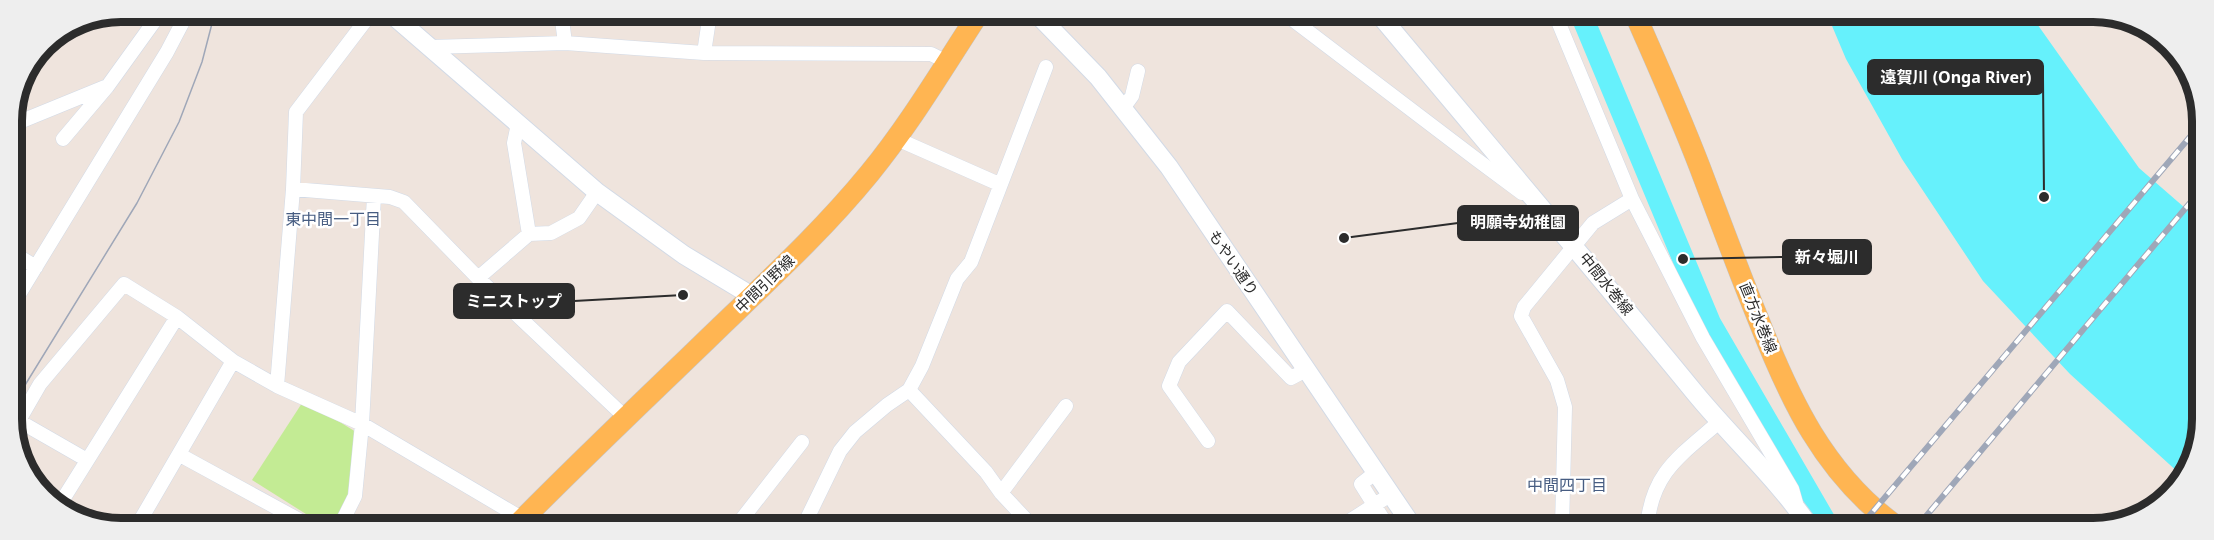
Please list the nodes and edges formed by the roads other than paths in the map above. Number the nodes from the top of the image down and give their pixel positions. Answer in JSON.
{"nodes":[{"id":1,"x":154,"y":22,"type":"edge"},
{"id":2,"x":183,"y":22,"type":"edge"},
{"id":3,"x":364,"y":22,"type":"edge"},
{"id":4,"x":401,"y":22,"type":"edge"},
{"id":5,"x":562,"y":22,"type":"edge"},
{"id":6,"x":709,"y":22,"type":"edge"},
{"id":7,"x":973,"y":22,"type":"edge"},
{"id":8,"x":1045,"y":22,"type":"edge"},
{"id":9,"x":1296,"y":22,"type":"edge"},
{"id":10,"x":1385,"y":22,"type":"edge"},
{"id":11,"x":1558,"y":22,"type":"edge"},
{"id":12,"x":1638,"y":22,"type":"edge"},
{"id":13,"x":565,"y":43,"type":"junction"},
{"id":14,"x":430,"y":47,"type":"junction"},
{"id":15,"x":704,"y":53,"type":"junction"},
{"id":16,"x":947,"y":62,"type":"junction"},
{"id":17,"x":1046,"y":68,"type":"dead end"},
{"id":18,"x":1138,"y":71,"type":"dead end"},
{"id":19,"x":107,"y":87,"type":"junction"},
{"id":20,"x":1124,"y":107,"type":"junction"},
{"id":21,"x":23,"y":121,"type":"edge"},
{"id":22,"x":518,"y":124,"type":"junction"},
{"id":23,"x":63,"y":139,"type":"dead end"},
{"id":24,"x":897,"y":139,"type":"junction"},
{"id":25,"x":999,"y":184,"type":"junction"},
{"id":26,"x":293,"y":189,"type":"junction"},
{"id":27,"x":597,"y":192,"type":"junction"},
{"id":28,"x":374,"y":196,"type":"junction"},
{"id":29,"x":1632,"y":199,"type":"junction"},
{"id":30,"x":1534,"y":201,"type":"junction"},
{"id":31,"x":529,"y":234,"type":"junction"},
{"id":32,"x":1575,"y":247,"type":"junction"},
{"id":33,"x":23,"y":259,"type":"edge"},
{"id":34,"x":36,"y":267,"type":"junction"},
{"id":35,"x":478,"y":278,"type":"junction"},
{"id":36,"x":22,"y":289,"type":"edge"},
{"id":37,"x":752,"y":296,"type":"junction"},
{"id":38,"x":177,"y":317,"type":"junction"},
{"id":39,"x":233,"y":361,"type":"junction"},
{"id":40,"x":1306,"y":370,"type":"junction"},
{"id":41,"x":277,"y":386,"type":"junction"},
{"id":42,"x":909,"y":390,"type":"junction"},
{"id":43,"x":1066,"y":405,"type":"dead end"},
{"id":44,"x":22,"y":416,"type":"edge"},
{"id":45,"x":626,"y":418,"type":"junction"},
{"id":46,"x":1719,"y":423,"type":"junction"},
{"id":47,"x":362,"y":424,"type":"junction"},
{"id":48,"x":23,"y":428,"type":"edge"},
{"id":49,"x":1208,"y":441,"type":"dead end"},
{"id":50,"x":802,"y":442,"type":"dead end"},
{"id":51,"x":180,"y":455,"type":"junction"},
{"id":52,"x":87,"y":460,"type":"junction"},
{"id":53,"x":1375,"y":473,"type":"junction"},
{"id":54,"x":1001,"y":493,"type":"junction"},
{"id":55,"x":1390,"y":495,"type":"junction"},
{"id":56,"x":63,"y":498,"type":"edge"},
{"id":57,"x":1373,"y":505,"type":"junction"},
{"id":58,"x":1798,"y":509,"type":"junction"},
{"id":59,"x":1354,"y":517,"type":"edge"},
{"id":60,"x":1381,"y":517,"type":"edge"},
{"id":61,"x":1406,"y":517,"type":"edge"},
{"id":62,"x":1563,"y":517,"type":"edge"},
{"id":63,"x":1648,"y":517,"type":"edge"},
{"id":64,"x":1803,"y":517,"type":"edge"},
{"id":65,"x":1886,"y":517,"type":"edge"},
{"id":66,"x":141,"y":518,"type":"edge"},
{"id":67,"x":295,"y":518,"type":"edge"},
{"id":68,"x":344,"y":518,"type":"edge"},
{"id":69,"x":511,"y":518,"type":"edge"},
{"id":70,"x":524,"y":518,"type":"edge"},
{"id":71,"x":743,"y":518,"type":"edge"},
{"id":72,"x":807,"y":518,"type":"edge"},
{"id":73,"x":1023,"y":518,"type":"edge"}],
"edges":[{"from":1,"to":19,"type":"street"},
{"from":2,"to":34,"type":"street"},
{"from":3,"to":26,"type":"street"},
{"from":4,"to":14,"type":"street"},
{"from":5,"to":13,"type":"street"},
{"from":6,"to":15,"type":"street"},
{"from":7,"to":16,"type":"main road","name":"中間引野線"},
{"from":8,"to":20,"type":"street","name":"もやい通り"},
{"from":9,"to":30,"type":"street"},
{"from":10,"to":30,"type":"street","name":"中間水巻線"},
{"from":11,"to":29,"type":"street"},
{"from":12,"to":65,"type":"main road","name":"直方水巻線"},
{"from":13,"to":14,"type":"street"},
{"from":13,"to":15,"type":"street"},
{"from":14,"to":22,"type":"street"},
{"from":15,"to":16,"type":"street"},
{"from":16,"to":24,"type":"main road","name":"中間引野線"},
{"from":17,"to":25,"type":"street"},
{"from":18,"to":20,"type":"street"},
{"from":19,"to":21,"type":"street"},
{"from":19,"to":23,"type":"street"},
{"from":20,"to":40,"type":"street","name":"もやい通り"},
{"from":22,"to":27,"type":"street"},
{"from":22,"to":31,"type":"street"},
{"from":24,"to":25,"type":"street"},
{"from":24,"to":37,"type":"main road","name":"中間引野線"},
{"from":25,"to":42,"type":"street"},
{"from":26,"to":28,"type":"street"},
{"from":26,"to":41,"type":"street"},
{"from":27,"to":31,"type":"street"},
{"from":27,"to":37,"type":"street"},
{"from":28,"to":35,"type":"street"},
{"from":28,"to":47,"type":"street"},
{"from":29,"to":32,"type":"street"},
{"from":29,"to":58,"type":"street"},
{"from":30,"to":32,"type":"street","name":"中間水巻線"},
{"from":31,"to":35,"type":"street"},
{"from":32,"to":46,"type":"street","name":"中間水巻線"},
{"from":32,"to":62,"type":"street"},
{"from":33,"to":34,"type":"street"},
{"from":34,"to":36,"type":"street"},
{"from":35,"to":45,"type":"street"},
{"from":37,"to":45,"type":"main road","name":"中間引野線"},
{"from":38,"to":39,"type":"street"},
{"from":38,"to":44,"type":"street"},
{"from":38,"to":52,"type":"street"},
{"from":39,"to":41,"type":"street"},
{"from":39,"to":51,"type":"street"},
{"from":40,"to":49,"type":"street"},
{"from":40,"to":53,"type":"street","name":"もやい通り"},
{"from":41,"to":47,"type":"street"},
{"from":42,"to":54,"type":"street"},
{"from":42,"to":72,"type":"street"},
{"from":43,"to":54,"type":"street"},
{"from":45,"to":70,"type":"main road","name":"中間引野線"},
{"from":46,"to":58,"type":"street","name":"中間水巻線"},
{"from":46,"to":63,"type":"street"},
{"from":47,"to":68,"type":"street"},
{"from":47,"to":69,"type":"street"},
{"from":48,"to":52,"type":"street"},
{"from":50,"to":71,"type":"street"},
{"from":51,"to":66,"type":"street"},
{"from":51,"to":67,"type":"street"},
{"from":52,"to":56,"type":"street"},
{"from":53,"to":55,"type":"street","name":"もやい通り"},
{"from":53,"to":57,"type":"street"},
{"from":54,"to":73,"type":"street"},
{"from":55,"to":57,"type":"street"},
{"from":55,"to":61,"type":"street","name":"もやい通り"},
{"from":57,"to":59,"type":"street"},
{"from":57,"to":60,"type":"street"},
{"from":58,"to":64,"type":"street","name":"中間水巻線"}]}
